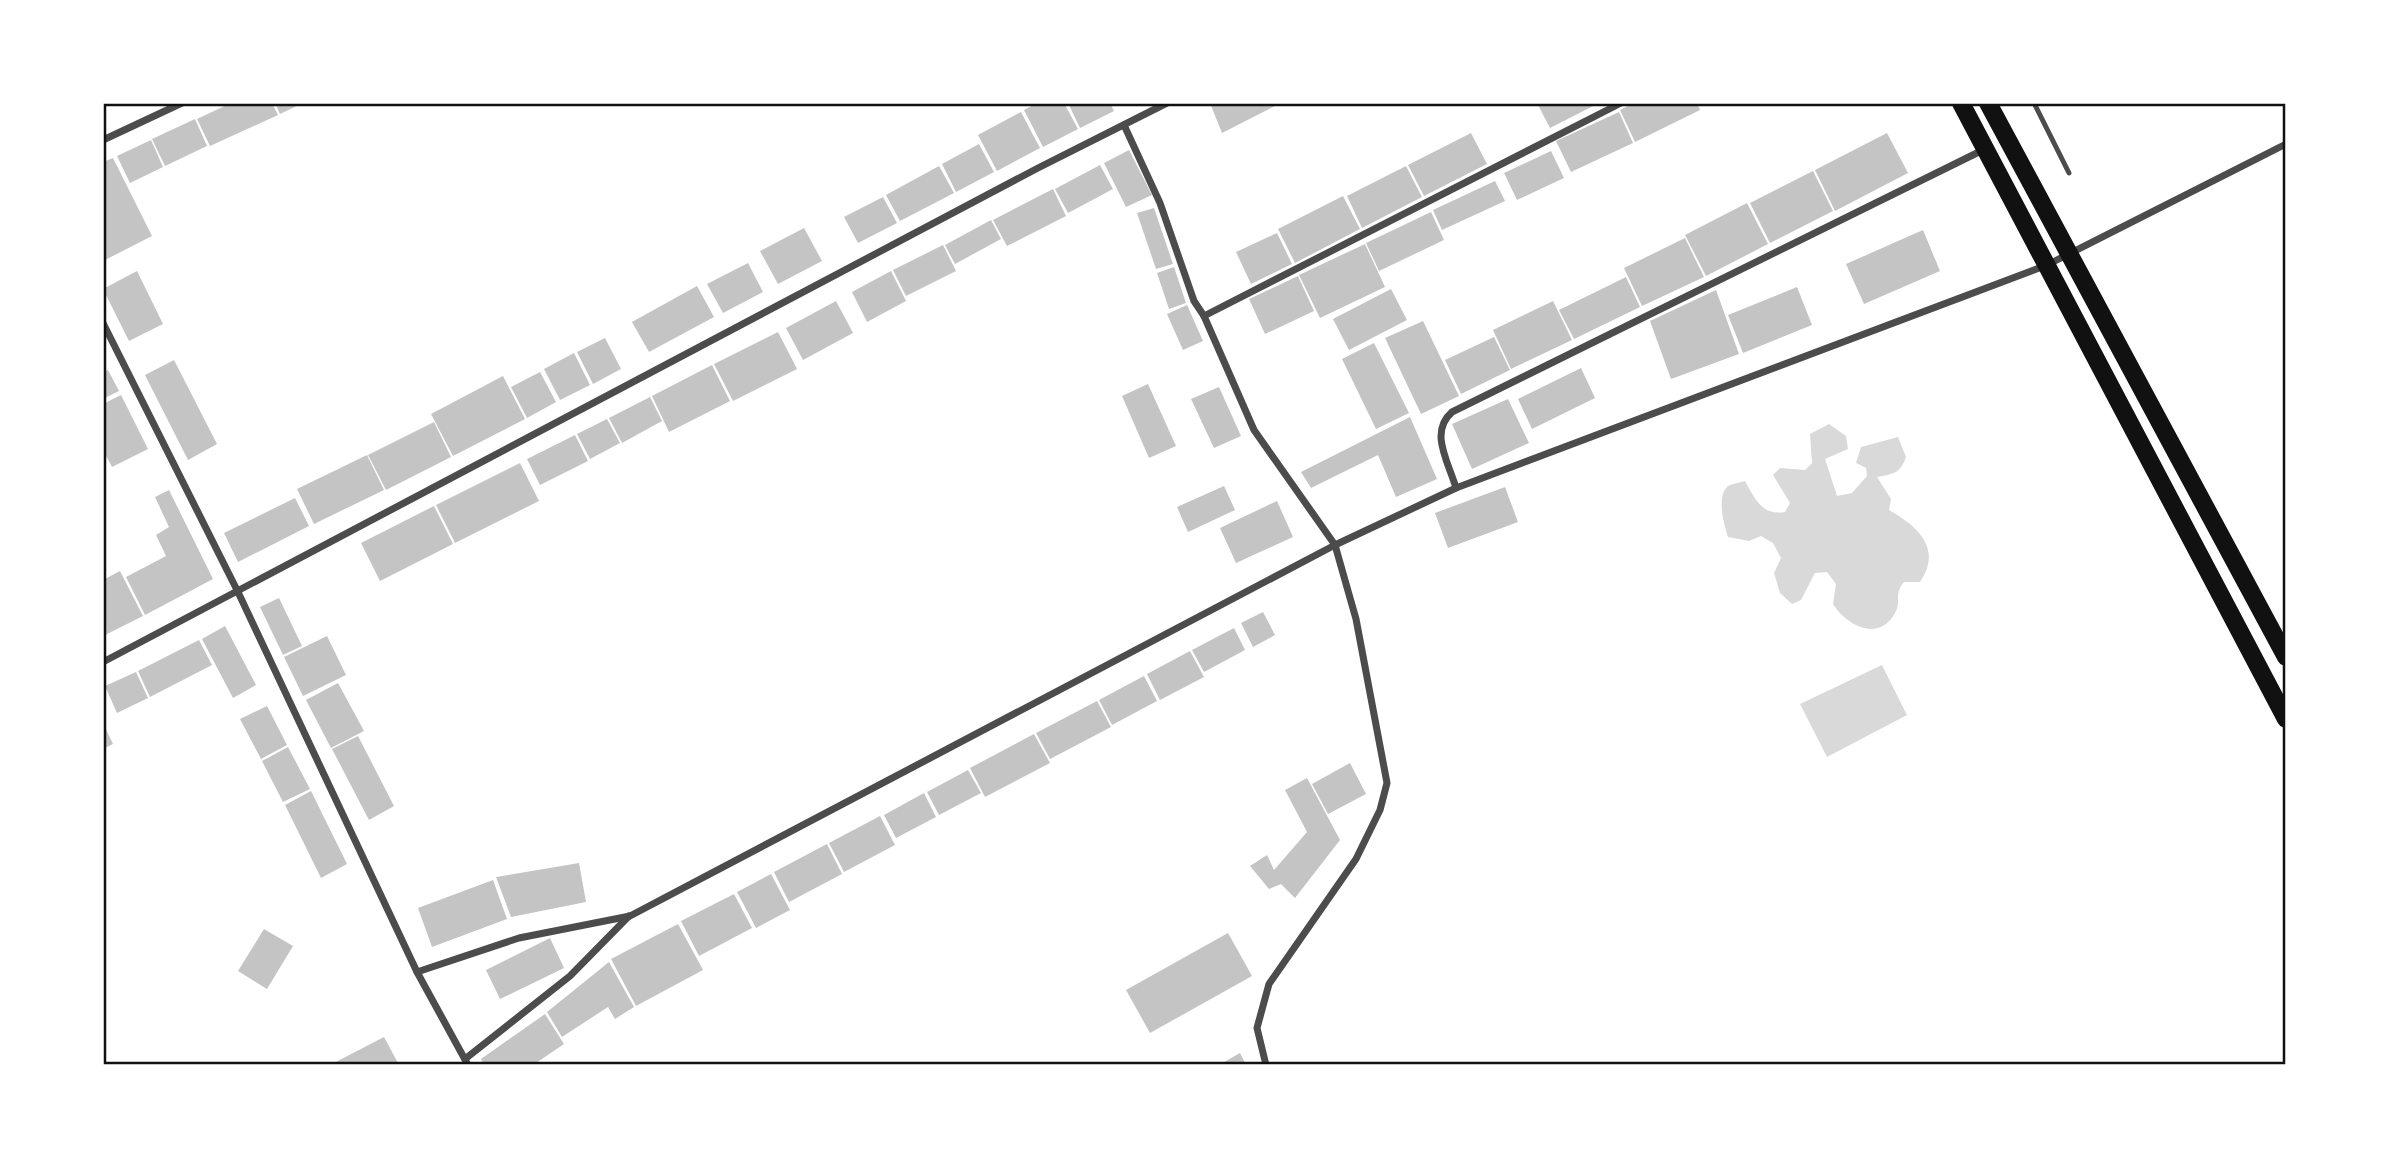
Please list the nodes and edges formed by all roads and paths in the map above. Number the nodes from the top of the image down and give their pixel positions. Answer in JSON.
{"nodes":[{"id":1,"x":183,"y":103,"type":"edge"},
{"id":2,"x":1167,"y":103,"type":"edge"},
{"id":3,"x":1621,"y":103,"type":"edge"},
{"id":4,"x":1961,"y":103,"type":"edge"},
{"id":5,"x":1988,"y":103,"type":"edge"},
{"id":6,"x":2034,"y":103,"type":"edge"},
{"id":7,"x":1124,"y":125,"type":"junction"},
{"id":8,"x":103,"y":140,"type":"edge"},
{"id":9,"x":2286,"y":144,"type":"edge"},
{"id":10,"x":1985,"y":149,"type":"junction"},
{"id":11,"x":2069,"y":173,"type":"dead end"},
{"id":12,"x":2071,"y":254,"type":"junction"},
{"id":13,"x":2047,"y":265,"type":"junction"},
{"id":14,"x":1203,"y":316,"type":"junction"},
{"id":15,"x":103,"y":323,"type":"edge"},
{"id":16,"x":1456,"y":488,"type":"junction"},
{"id":17,"x":1335,"y":545,"type":"junction"},
{"id":18,"x":238,"y":592,"type":"junction"},
{"id":19,"x":2286,"y":657,"type":"edge"},
{"id":20,"x":103,"y":662,"type":"edge"},
{"id":21,"x":2286,"y":719,"type":"edge"},
{"id":22,"x":630,"y":916,"type":"junction"},
{"id":23,"x":417,"y":972,"type":"junction"},
{"id":24,"x":467,"y":1062,"type":"edge"},
{"id":25,"x":1266,"y":1065,"type":"edge"}],
"edges":[{"from":1,"to":8,"type":"street"},
{"from":2,"to":7,"type":"street"},
{"from":3,"to":14,"type":"street"},
{"from":4,"to":10,"type":"main road"},
{"from":5,"to":12,"type":"main road"},
{"from":6,"to":11,"type":"lane"},
{"from":7,"to":14,"type":"street"},
{"from":7,"to":18,"type":"street"},
{"from":9,"to":12,"type":"street"},
{"from":10,"to":13,"type":"main road"},
{"from":10,"to":16,"type":"street"},
{"from":12,"to":13,"type":"street"},
{"from":12,"to":19,"type":"main road"},
{"from":13,"to":16,"type":"street"},
{"from":13,"to":21,"type":"main road"},
{"from":14,"to":17,"type":"street"},
{"from":15,"to":18,"type":"street"},
{"from":16,"to":17,"type":"street"},
{"from":17,"to":22,"type":"street"},
{"from":17,"to":25,"type":"street"},
{"from":18,"to":20,"type":"street"},
{"from":18,"to":23,"type":"street"},
{"from":22,"to":23,"type":"street"},
{"from":22,"to":24,"type":"street"},
{"from":23,"to":24,"type":"street"}]}
